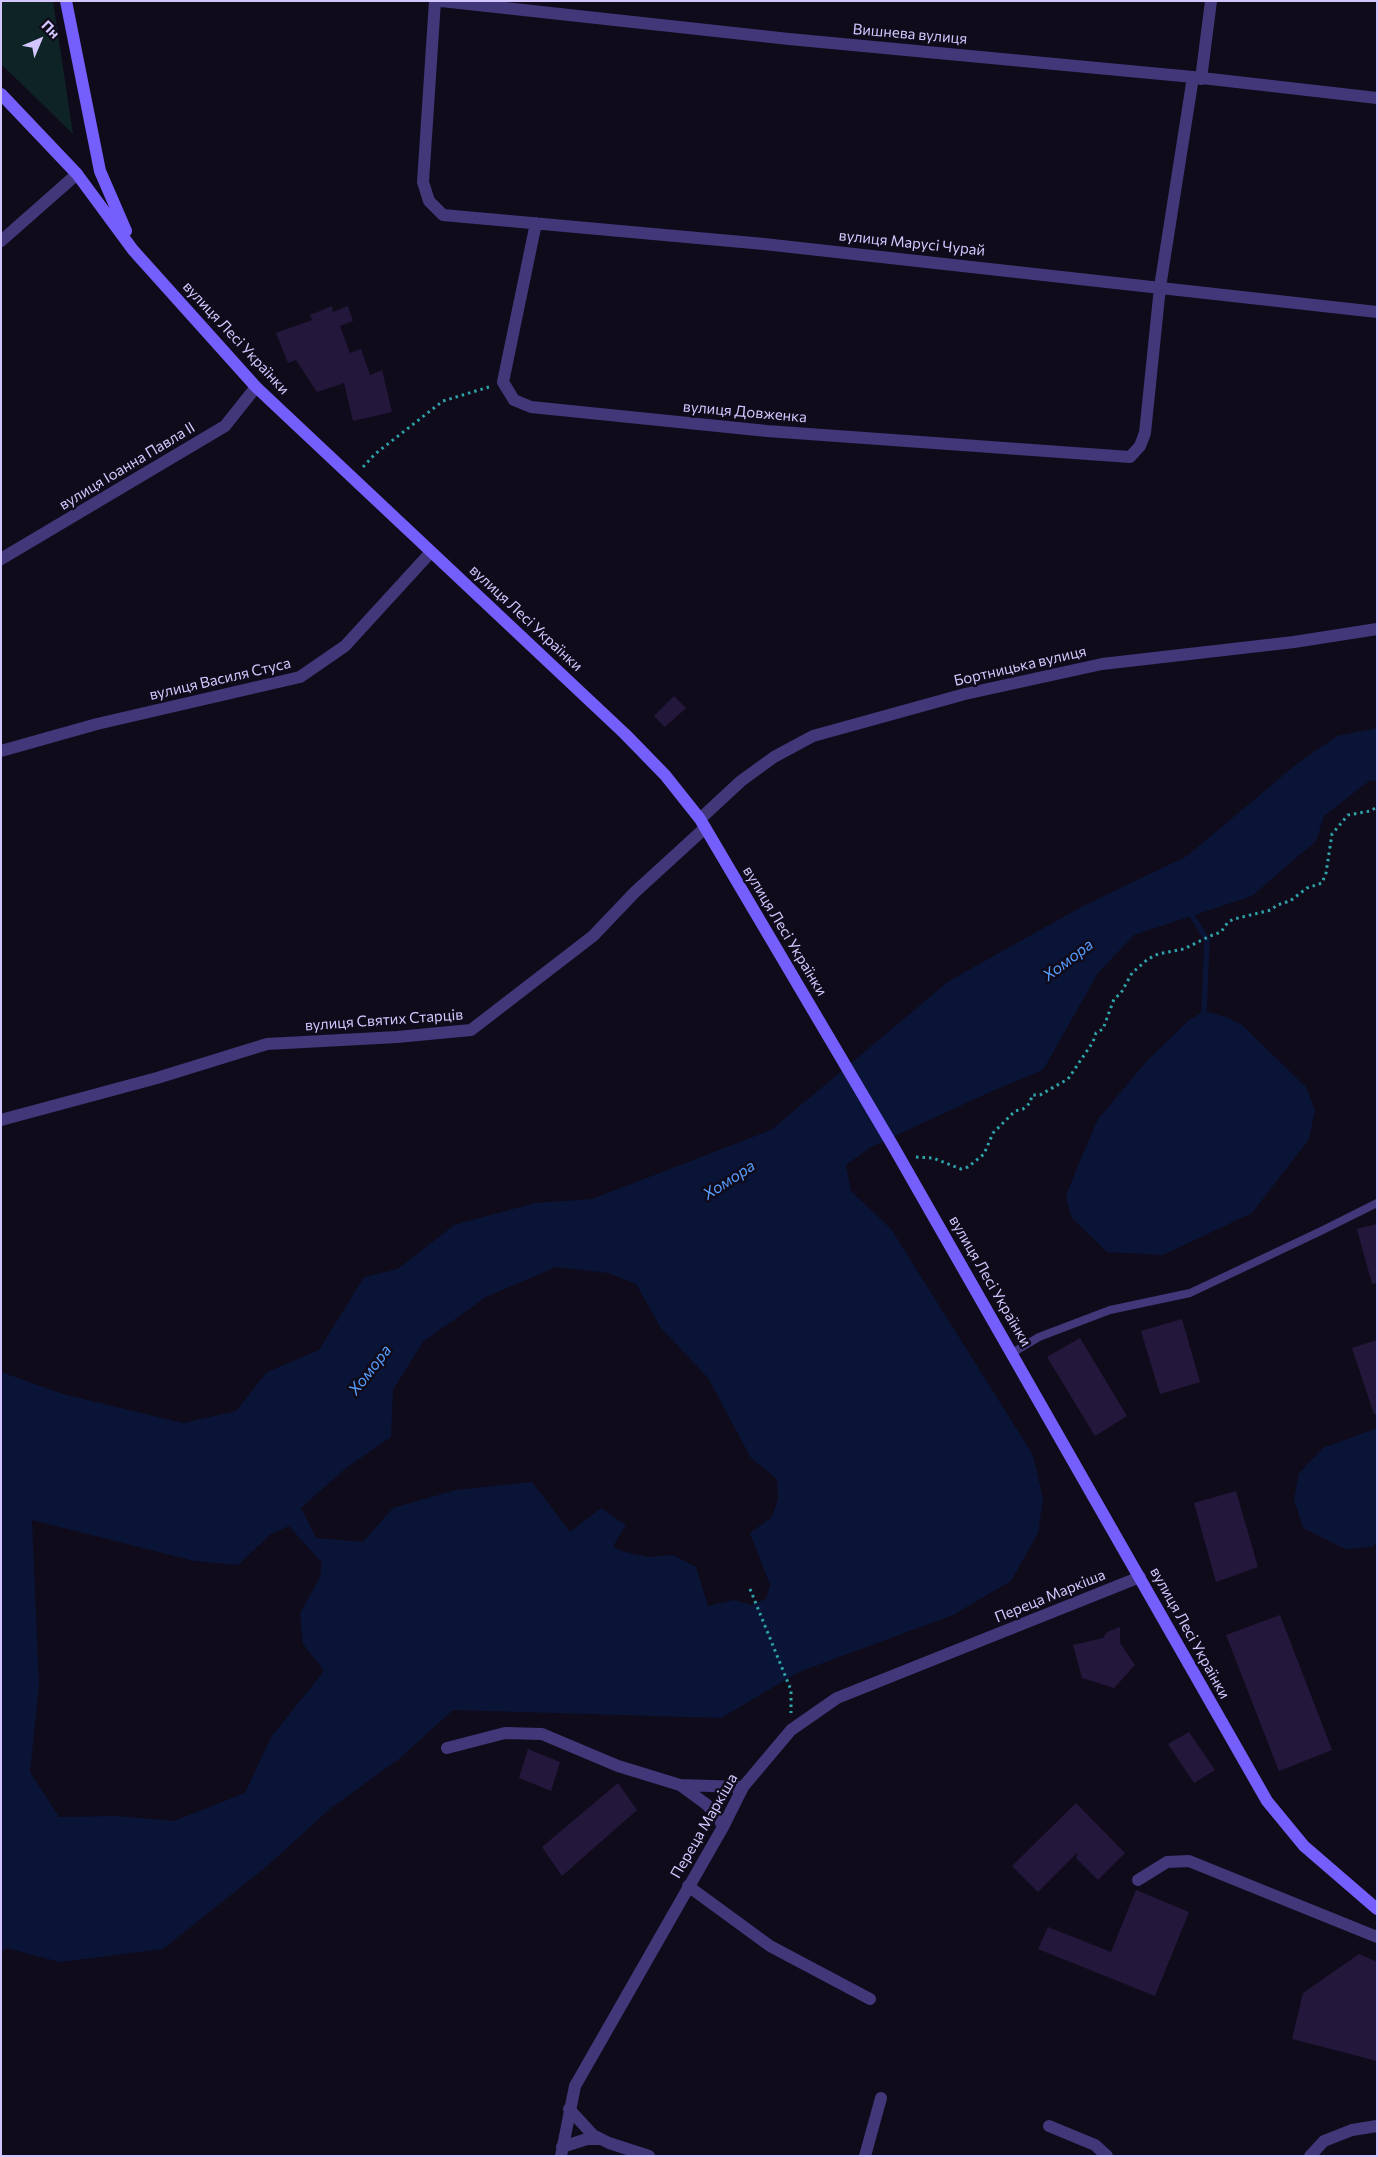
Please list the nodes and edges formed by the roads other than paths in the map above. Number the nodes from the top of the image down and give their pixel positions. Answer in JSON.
{"nodes":[{"id":1,"x":66,"y":1,"type":"edge"},
{"id":2,"x":435,"y":1,"type":"edge"},
{"id":3,"x":441,"y":1,"type":"edge"},
{"id":4,"x":1211,"y":1,"type":"edge"},
{"id":5,"x":1197,"y":78,"type":"junction"},
{"id":6,"x":1,"y":94,"type":"edge"},
{"id":7,"x":1377,"y":98,"type":"edge"},
{"id":8,"x":77,"y":174,"type":"junction"},
{"id":9,"x":536,"y":223,"type":"junction"},
{"id":10,"x":1,"y":241,"type":"edge"},
{"id":11,"x":133,"y":250,"type":"junction"},
{"id":12,"x":1160,"y":287,"type":"junction"},
{"id":13,"x":1377,"y":312,"type":"edge"},
{"id":14,"x":256,"y":387,"type":"junction"},
{"id":15,"x":430,"y":552,"type":"junction"},
{"id":16,"x":1,"y":559,"type":"edge"},
{"id":17,"x":1377,"y":629,"type":"edge"},
{"id":18,"x":1,"y":750,"type":"edge"},
{"id":19,"x":702,"y":823,"type":"junction"},
{"id":20,"x":1,"y":1120,"type":"edge"},
{"id":21,"x":1377,"y":1203,"type":"edge"},
{"id":22,"x":1012,"y":1353,"type":"junction"},
{"id":23,"x":1140,"y":1577,"type":"junction"},
{"id":24,"x":447,"y":1748,"type":"dead end"},
{"id":25,"x":680,"y":1785,"type":"junction"},
{"id":26,"x":743,"y":1786,"type":"junction"},
{"id":27,"x":723,"y":1828,"type":"junction"},
{"id":28,"x":1138,"y":1880,"type":"dead end"},
{"id":29,"x":688,"y":1886,"type":"junction"},
{"id":30,"x":1377,"y":1909,"type":"edge"},
{"id":31,"x":1377,"y":1937,"type":"edge"},
{"id":32,"x":870,"y":1999,"type":"dead end"},
{"id":33,"x":881,"y":2098,"type":"dead end"},
{"id":34,"x":569,"y":2109,"type":"junction"},
{"id":35,"x":1049,"y":2126,"type":"dead end"},
{"id":36,"x":1377,"y":2126,"type":"edge"},
{"id":37,"x":600,"y":2139,"type":"junction"},
{"id":38,"x":561,"y":2151,"type":"edge"},
{"id":39,"x":649,"y":2156,"type":"edge"},
{"id":40,"x":865,"y":2156,"type":"edge"},
{"id":41,"x":1107,"y":2156,"type":"edge"},
{"id":42,"x":1310,"y":2156,"type":"edge"}],
"edges":[{"from":1,"to":11,"type":"main road"},
{"from":2,"to":9,"type":"street","name":"вулиця Марусі Чурай"},
{"from":3,"to":5,"type":"street","name":"Вишнева вулиця"},
{"from":4,"to":5,"type":"street"},
{"from":5,"to":7,"type":"street","name":"Вишнева вулиця"},
{"from":5,"to":12,"type":"street"},
{"from":6,"to":8,"type":"main road","name":"вулиця Лесі Українки"},
{"from":8,"to":10,"type":"street"},
{"from":8,"to":11,"type":"main road","name":"вулиця Лесі Українки"},
{"from":9,"to":12,"type":"street","name":"вулиця Марусі Чурай"},
{"from":9,"to":12,"type":"street","name":"вулиця Довженка"},
{"from":11,"to":14,"type":"main road","name":"вулиця Лесі Українки"},
{"from":12,"to":13,"type":"street","name":"вулиця Марусі Чурай"},
{"from":14,"to":15,"type":"main road","name":"вулиця Лесі Українки"},
{"from":14,"to":16,"type":"street","name":"вулиця Іоанна Павла II"},
{"from":15,"to":18,"type":"street","name":"вулиця Василя Стуса"},
{"from":15,"to":19,"type":"main road","name":"вулиця Лесі Українки"},
{"from":17,"to":19,"type":"street","name":"Бортницька вулиця"},
{"from":19,"to":20,"type":"street","name":"вулиця Святих Старців"},
{"from":19,"to":22,"type":"main road","name":"вулиця Лесі Українки"},
{"from":21,"to":22,"type":"lane"},
{"from":22,"to":23,"type":"main road","name":"вулиця Лесі Українки"},
{"from":23,"to":26,"type":"street","name":"Переца Маркіша"},
{"from":23,"to":30,"type":"main road","name":"вулиця Лесі Українки"},
{"from":24,"to":25,"type":"street"},
{"from":25,"to":26,"type":"street"},
{"from":25,"to":27,"type":"street"},
{"from":26,"to":27,"type":"street","name":"Переца Маркіша"},
{"from":27,"to":29,"type":"street","name":"Переца Маркіша"},
{"from":28,"to":31,"type":"street"},
{"from":29,"to":32,"type":"street"},
{"from":29,"to":34,"type":"street","name":"Переца Маркіша"},
{"from":33,"to":40,"type":"street"},
{"from":34,"to":37,"type":"street"},
{"from":34,"to":38,"type":"street","name":"Переца Маркіша"},
{"from":35,"to":41,"type":"street"},
{"from":36,"to":42,"type":"street"},
{"from":37,"to":38,"type":"street"},
{"from":37,"to":39,"type":"street"}]}
